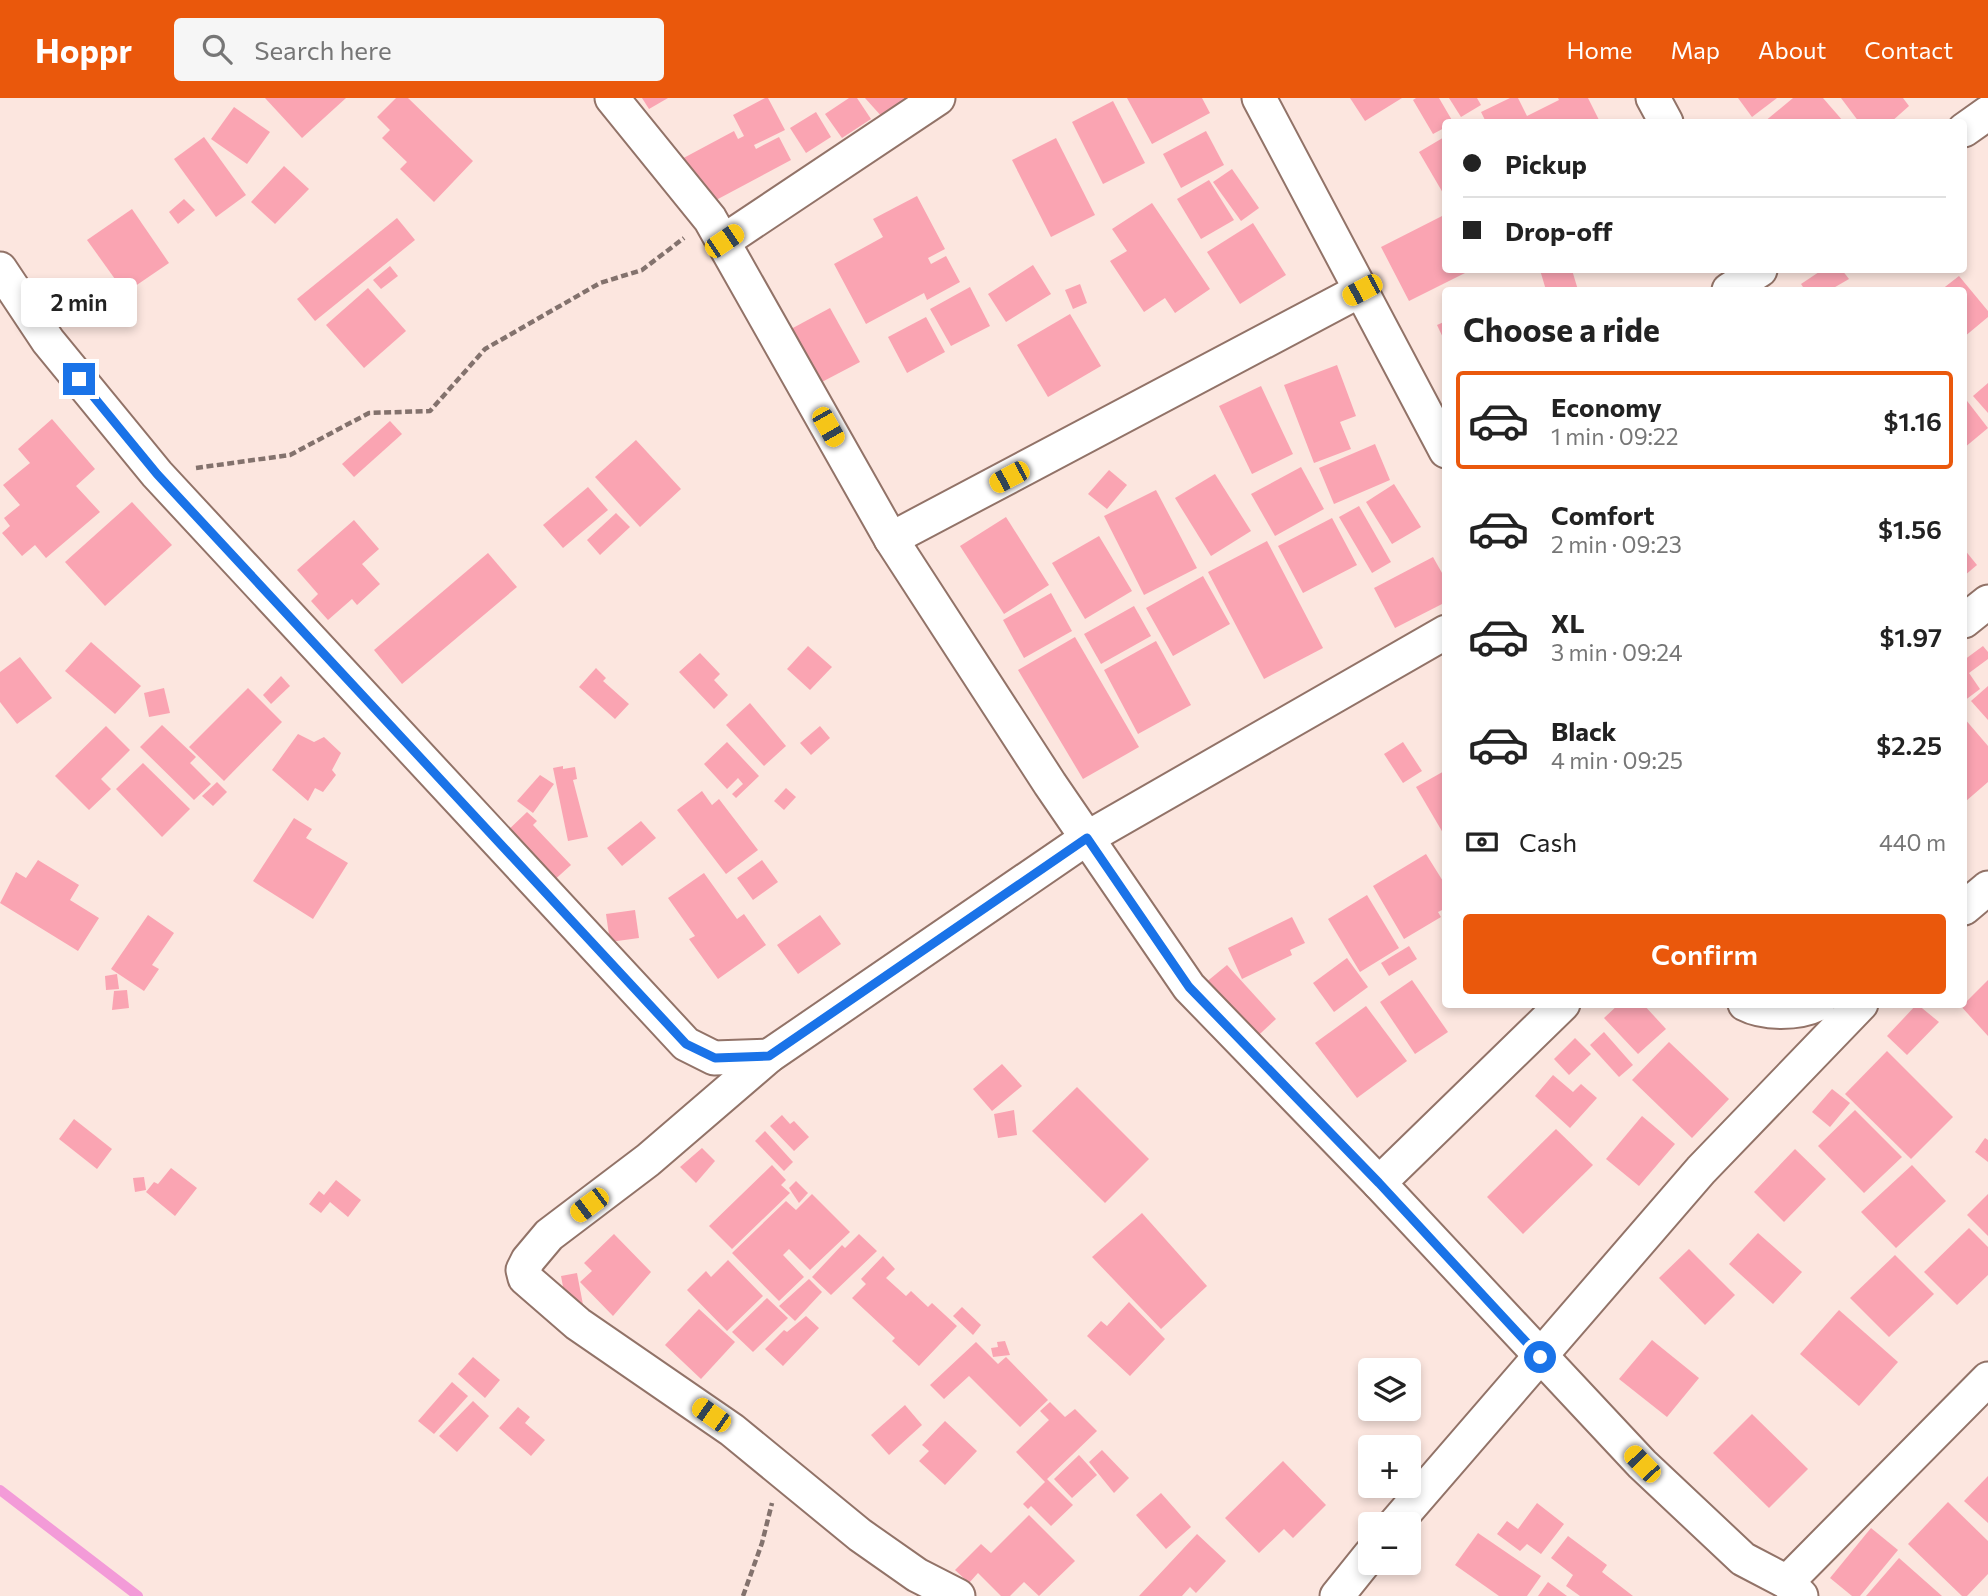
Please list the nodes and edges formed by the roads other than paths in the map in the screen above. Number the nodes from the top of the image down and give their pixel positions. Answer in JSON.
{"nodes":[{"id":1,"x":612,"y":98,"type":"edge"},
{"id":2,"x":938,"y":98,"type":"edge"},
{"id":3,"x":1259,"y":98,"type":"edge"},
{"id":4,"x":1653,"y":98,"type":"edge"},
{"id":5,"x":1988,"y":113,"type":"edge"},
{"id":6,"x":1664,"y":119,"type":"edge"},
{"id":7,"x":1967,"y":128,"type":"edge"},
{"id":8,"x":717,"y":230,"type":"junction"},
{"id":9,"x":0,"y":269,"type":"edge"},
{"id":10,"x":1362,"y":290,"type":"junction"},
{"id":11,"x":1442,"y":443,"type":"edge"},
{"id":12,"x":891,"y":539,"type":"junction"},
{"id":13,"x":1988,"y":602,"type":"edge"},
{"id":14,"x":1967,"y":619,"type":"edge"},
{"id":15,"x":1442,"y":634,"type":"edge"},
{"id":16,"x":1087,"y":838,"type":"junction"},
{"id":17,"x":1988,"y":888,"type":"edge"},
{"id":18,"x":1967,"y":906,"type":"edge"},
{"id":19,"x":1559,"y":1008,"type":"edge"},
{"id":20,"x":1752,"y":1008,"type":"edge"},
{"id":21,"x":1810,"y":1008,"type":"edge"},
{"id":22,"x":1857,"y":1008,"type":"edge"},
{"id":23,"x":769,"y":1056,"type":"junction"},
{"id":24,"x":1379,"y":1183,"type":"junction"},
{"id":25,"x":1540,"y":1357,"type":"junction"},
{"id":26,"x":1988,"y":1379,"type":"edge"},
{"id":27,"x":1405,"y":1512,"type":"edge"},
{"id":28,"x":1358,"y":1570,"type":"edge"},
{"id":29,"x":1794,"y":1589,"type":"edge"},
{"id":30,"x":958,"y":1596,"type":"edge"},
{"id":31,"x":1337,"y":1596,"type":"edge"}],
"edges":[{"from":1,"to":8,"type":"street"},
{"from":2,"to":8,"type":"street"},
{"from":3,"to":10,"type":"street"},
{"from":4,"to":6,"type":"street"},
{"from":5,"to":7,"type":"street"},
{"from":8,"to":12,"type":"street"},
{"from":9,"to":23,"type":"street"},
{"from":10,"to":11,"type":"street"},
{"from":10,"to":12,"type":"street"},
{"from":12,"to":16,"type":"street"},
{"from":13,"to":14,"type":"street"},
{"from":15,"to":16,"type":"street"},
{"from":16,"to":23,"type":"street"},
{"from":16,"to":24,"type":"street"},
{"from":17,"to":18,"type":"street"},
{"from":19,"to":24,"type":"street"},
{"from":20,"to":21,"type":"street"},
{"from":22,"to":25,"type":"street"},
{"from":23,"to":30,"type":"street"},
{"from":24,"to":25,"type":"street"},
{"from":25,"to":27,"type":"street"},
{"from":25,"to":29,"type":"street"},
{"from":26,"to":29,"type":"street"},
{"from":28,"to":31,"type":"street"}]}
